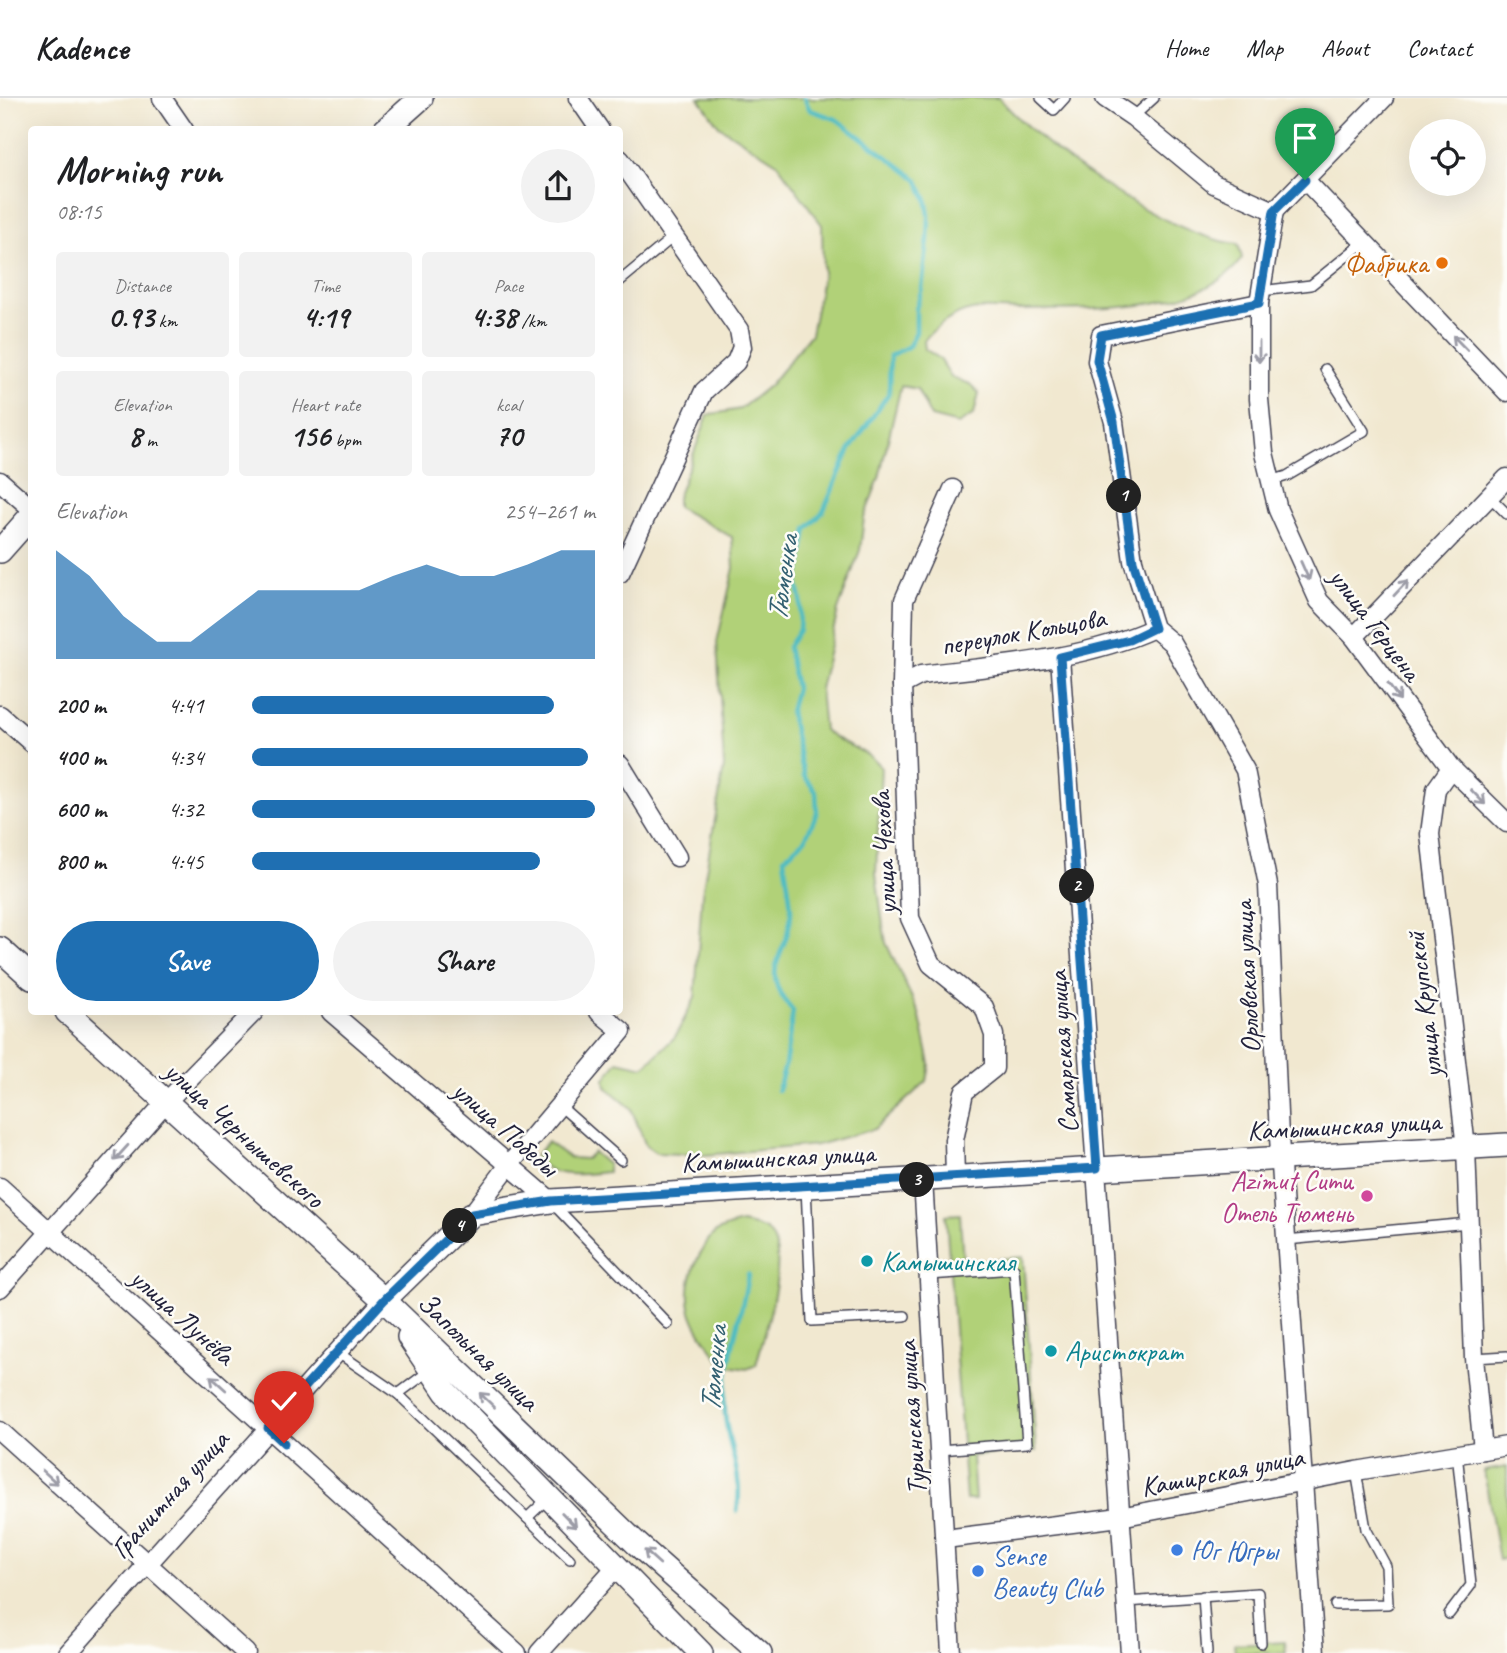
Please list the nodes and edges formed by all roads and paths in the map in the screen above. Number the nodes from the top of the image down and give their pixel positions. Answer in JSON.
{"nodes":[{"id":1,"x":162,"y":98,"type":"edge"},
{"id":2,"x":421,"y":98,"type":"edge"},
{"id":3,"x":578,"y":98,"type":"edge"},
{"id":4,"x":1041,"y":98,"type":"edge"},
{"id":5,"x":1065,"y":98,"type":"edge"},
{"id":6,"x":1105,"y":98,"type":"edge"},
{"id":7,"x":1154,"y":98,"type":"edge"},
{"id":8,"x":1384,"y":98,"type":"edge"},
{"id":9,"x":1133,"y":117,"type":"junction"},
{"id":10,"x":181,"y":126,"type":"edge"},
{"id":11,"x":390,"y":126,"type":"edge"},
{"id":12,"x":597,"y":126,"type":"edge"},
{"id":13,"x":623,"y":163,"type":"edge"},
{"id":14,"x":1305,"y":180,"type":"junction"},
{"id":15,"x":1274,"y":211,"type":"junction"},
{"id":16,"x":673,"y":237,"type":"junction"},
{"id":17,"x":1364,"y":242,"type":"junction"},
{"id":18,"x":623,"y":279,"type":"edge"},
{"id":19,"x":1260,"y":297,"type":"junction"},
{"id":20,"x":1325,"y":369,"type":"dead end"},
{"id":21,"x":1507,"y":392,"type":"edge"},
{"id":22,"x":1507,"y":478,"type":"edge"},
{"id":23,"x":0,"y":481,"type":"edge"},
{"id":24,"x":1271,"y":481,"type":"junction"},
{"id":25,"x":954,"y":489,"type":"dead end"},
{"id":26,"x":1489,"y":495,"type":"junction"},
{"id":27,"x":28,"y":506,"type":"edge"},
{"id":28,"x":1507,"y":514,"type":"edge"},
{"id":29,"x":28,"y":520,"type":"edge"},
{"id":30,"x":0,"y":551,"type":"edge"},
{"id":31,"x":623,"y":566,"type":"edge"},
{"id":32,"x":1154,"y":628,"type":"junction"},
{"id":33,"x":1354,"y":637,"type":"junction"},
{"id":34,"x":1060,"y":657,"type":"junction"},
{"id":35,"x":902,"y":685,"type":"junction"},
{"id":36,"x":0,"y":715,"type":"edge"},
{"id":37,"x":28,"y":740,"type":"edge"},
{"id":38,"x":1451,"y":768,"type":"junction"},
{"id":39,"x":623,"y":769,"type":"edge"},
{"id":40,"x":1507,"y":823,"type":"edge"},
{"id":41,"x":677,"y":857,"type":"dead end"},
{"id":42,"x":0,"y":949,"type":"edge"},
{"id":43,"x":28,"y":974,"type":"edge"},
{"id":44,"x":71,"y":1015,"type":"edge"},
{"id":45,"x":251,"y":1015,"type":"edge"},
{"id":46,"x":334,"y":1015,"type":"edge"},
{"id":47,"x":603,"y":1015,"type":"edge"},
{"id":48,"x":166,"y":1102,"type":"junction"},
{"id":49,"x":559,"y":1105,"type":"junction"},
{"id":50,"x":1507,"y":1145,"type":"edge"},
{"id":51,"x":1466,"y":1147,"type":"junction"},
{"id":52,"x":1281,"y":1158,"type":"junction"},
{"id":53,"x":621,"y":1160,"type":"dead end"},
{"id":54,"x":509,"y":1165,"type":"junction"},
{"id":55,"x":1097,"y":1168,"type":"junction"},
{"id":56,"x":956,"y":1177,"type":"junction"},
{"id":57,"x":923,"y":1179,"type":"junction"},
{"id":58,"x":806,"y":1185,"type":"junction"},
{"id":59,"x":0,"y":1187,"type":"edge"},
{"id":60,"x":551,"y":1201,"type":"junction"},
{"id":61,"x":472,"y":1214,"type":"junction"},
{"id":62,"x":1469,"y":1223,"type":"junction"},
{"id":63,"x":50,"y":1231,"type":"junction"},
{"id":64,"x":1286,"y":1240,"type":"junction"},
{"id":65,"x":929,"y":1275,"type":"junction"},
{"id":66,"x":0,"y":1288,"type":"edge"},
{"id":67,"x":384,"y":1300,"type":"junction"},
{"id":68,"x":905,"y":1316,"type":"dead end"},
{"id":69,"x":668,"y":1324,"type":"dead end"},
{"id":70,"x":337,"y":1352,"type":"junction"},
{"id":71,"x":1507,"y":1356,"type":"edge"},
{"id":72,"x":1474,"y":1358,"type":"junction"},
{"id":73,"x":430,"y":1370,"type":"junction"},
{"id":74,"x":398,"y":1394,"type":"junction"},
{"id":75,"x":268,"y":1428,"type":"junction"},
{"id":76,"x":0,"y":1431,"type":"edge"},
{"id":77,"x":1507,"y":1446,"type":"edge"},
{"id":78,"x":940,"y":1450,"type":"junction"},
{"id":79,"x":1483,"y":1450,"type":"junction"},
{"id":80,"x":1457,"y":1453,"type":"junction"},
{"id":81,"x":1356,"y":1471,"type":"junction"},
{"id":82,"x":1303,"y":1482,"type":"junction"},
{"id":83,"x":548,"y":1498,"type":"junction"},
{"id":84,"x":1120,"y":1517,"type":"junction"},
{"id":85,"x":527,"y":1518,"type":"junction"},
{"id":86,"x":945,"y":1539,"type":"junction"},
{"id":87,"x":570,"y":1559,"type":"dead end"},
{"id":88,"x":146,"y":1565,"type":"junction"},
{"id":89,"x":615,"y":1568,"type":"junction"},
{"id":90,"x":1203,"y":1596,"type":"junction"},
{"id":91,"x":1126,"y":1602,"type":"junction"},
{"id":92,"x":1335,"y":1605,"type":"dead end"},
{"id":93,"x":1449,"y":1615,"type":"dead end"},
{"id":94,"x":1261,"y":1643,"type":"dead end"},
{"id":95,"x":68,"y":1653,"type":"edge"},
{"id":96,"x":246,"y":1653,"type":"edge"},
{"id":97,"x":517,"y":1653,"type":"edge"},
{"id":98,"x":539,"y":1653,"type":"edge"},
{"id":99,"x":701,"y":1653,"type":"edge"},
{"id":100,"x":760,"y":1653,"type":"edge"},
{"id":101,"x":951,"y":1653,"type":"edge"},
{"id":102,"x":1130,"y":1653,"type":"edge"},
{"id":103,"x":1208,"y":1653,"type":"edge"},
{"id":104,"x":1315,"y":1653,"type":"edge"}],
"edges":[{"from":1,"to":10,"type":"street"},
{"from":2,"to":11,"type":"street"},
{"from":3,"to":12,"type":"street"},
{"from":4,"to":5,"type":"lane"},
{"from":6,"to":9,"type":"street"},
{"from":7,"to":9,"type":"lane"},
{"from":8,"to":14,"type":"street"},
{"from":9,"to":15,"type":"street"},
{"from":13,"to":16,"type":"street"},
{"from":14,"to":15,"type":"street"},
{"from":14,"to":17,"type":"street"},
{"from":15,"to":19,"type":"street","name":"улица Герцена"},
{"from":16,"to":18,"type":"lane"},
{"from":16,"to":31,"type":"street"},
{"from":17,"to":19,"type":"lane"},
{"from":21,"to":17,"type":"street","one_way":true},
{"from":19,"to":24,"type":"street","name":"улица Герцена","one_way":true},
{"from":19,"to":32,"type":"street","name":"Орловская улица"},
{"from":20,"to":24,"type":"lane"},
{"from":22,"to":26,"type":"street"},
{"from":23,"to":27,"type":"street"},
{"from":24,"to":33,"type":"street","name":"улица Герцена","one_way":true},
{"from":25,"to":35,"type":"street","name":"улица Чехова"},
{"from":26,"to":28,"type":"lane"},
{"from":33,"to":26,"type":"street","one_way":true},
{"from":29,"to":30,"type":"street"},
{"from":32,"to":34,"type":"street","name":"переулок Кольцова"},
{"from":32,"to":52,"type":"street","name":"Орловская улица"},
{"from":33,"to":38,"type":"street","name":"улица Герцена","one_way":true},
{"from":34,"to":35,"type":"street","name":"переулок Кольцова"},
{"from":34,"to":55,"type":"street","name":"Самарская улица"},
{"from":35,"to":56,"type":"street","name":"улица Чехова"},
{"from":36,"to":37,"type":"street"},
{"from":38,"to":40,"type":"street","name":"улица Герцена","one_way":true},
{"from":38,"to":51,"type":"street","name":"улица Крупской"},
{"from":39,"to":41,"type":"street"},
{"from":42,"to":43,"type":"street"},
{"from":44,"to":48,"type":"street","name":"улица Чернышевского"},
{"from":45,"to":48,"type":"street"},
{"from":46,"to":54,"type":"street","name":"улица Победы"},
{"from":47,"to":49,"type":"street","name":"Гранитная улица"},
{"from":48,"to":63,"type":"street","one_way":true},
{"from":48,"to":67,"type":"street","name":"улица Чернышевского"},
{"from":49,"to":53,"type":"lane"},
{"from":49,"to":54,"type":"street","name":"Гранитная улица"},
{"from":50,"to":51,"type":"street","name":"Камышинская улица"},
{"from":51,"to":52,"type":"street","name":"Камышинская улица"},
{"from":51,"to":62,"type":"street","name":"улица Крупской"},
{"from":52,"to":55,"type":"street","name":"Камышинская улица"},
{"from":52,"to":64,"type":"street","name":"Орловская улица"},
{"from":54,"to":60,"type":"street","name":"улица Победы"},
{"from":54,"to":61,"type":"street","name":"Гранитная улица"},
{"from":55,"to":56,"type":"street","name":"Камышинская улица"},
{"from":55,"to":84,"type":"street","name":"Самарская улица"},
{"from":56,"to":57,"type":"street","name":"Камышинская улица"},
{"from":57,"to":58,"type":"street","name":"Камышинская улица"},
{"from":57,"to":65,"type":"street","name":"Туринская улица"},
{"from":58,"to":60,"type":"street","name":"Камышинская улица"},
{"from":58,"to":68,"type":"lane"},
{"from":59,"to":63,"type":"street","name":"улица Лунёва"},
{"from":60,"to":61,"type":"street","name":"Камышинская улица"},
{"from":60,"to":69,"type":"lane","name":"улица Победы"},
{"from":61,"to":67,"type":"street","name":"Гранитная улица"},
{"from":62,"to":64,"type":"lane"},
{"from":62,"to":72,"type":"street","name":"улица Крупской"},
{"from":63,"to":66,"type":"street"},
{"from":75,"to":63,"type":"street","name":"улица Лунёва","one_way":true},
{"from":64,"to":82,"type":"street","name":"Орловская улица"},
{"from":65,"to":78,"type":"street","name":"Туринская улица"},
{"from":65,"to":78,"type":"lane"},
{"from":67,"to":70,"type":"street","name":"Гранитная улица"},
{"from":67,"to":73,"type":"street","name":"Запольная улица"},
{"from":100,"to":67,"type":"street","name":"Запольная улица","one_way":true},
{"from":70,"to":74,"type":"lane"},
{"from":70,"to":75,"type":"street","name":"Гранитная улица"},
{"from":71,"to":72,"type":"lane"},
{"from":72,"to":79,"type":"street","name":"улица Крупской"},
{"from":73,"to":74,"type":"lane"},
{"from":73,"to":83,"type":"street","name":"Запольная улица"},
{"from":74,"to":85,"type":"lane"},
{"from":75,"to":88,"type":"street","name":"Гранитная улица"},
{"from":75,"to":97,"type":"street","name":"улица Лунёва"},
{"from":76,"to":88,"type":"street","one_way":true},
{"from":77,"to":79,"type":"street","name":"Каширская улица"},
{"from":78,"to":86,"type":"street","name":"Туринская улица"},
{"from":79,"to":80,"type":"street","name":"Каширская улица"},
{"from":80,"to":81,"type":"street","name":"Каширская улица"},
{"from":80,"to":93,"type":"lane"},
{"from":81,"to":82,"type":"street","name":"Каширская улица"},
{"from":81,"to":92,"type":"lane"},
{"from":82,"to":84,"type":"street","name":"Каширская улица"},
{"from":82,"to":104,"type":"street","name":"Орловская улица"},
{"from":83,"to":85,"type":"lane"},
{"from":83,"to":89,"type":"street","name":"Запольная улица","one_way":true},
{"from":84,"to":86,"type":"street","name":"Каширская улица"},
{"from":84,"to":91,"type":"street","name":"Самарская улица"},
{"from":85,"to":87,"type":"lane"},
{"from":86,"to":101,"type":"street","name":"Туринская улица"},
{"from":88,"to":95,"type":"street","name":"Гранитная улица"},
{"from":88,"to":96,"type":"street"},
{"from":89,"to":98,"type":"street"},
{"from":89,"to":99,"type":"street","name":"Запольная улица"},
{"from":90,"to":91,"type":"lane"},
{"from":90,"to":94,"type":"lane"},
{"from":90,"to":103,"type":"lane"},
{"from":91,"to":102,"type":"street","name":"Самарская улица"}]}
